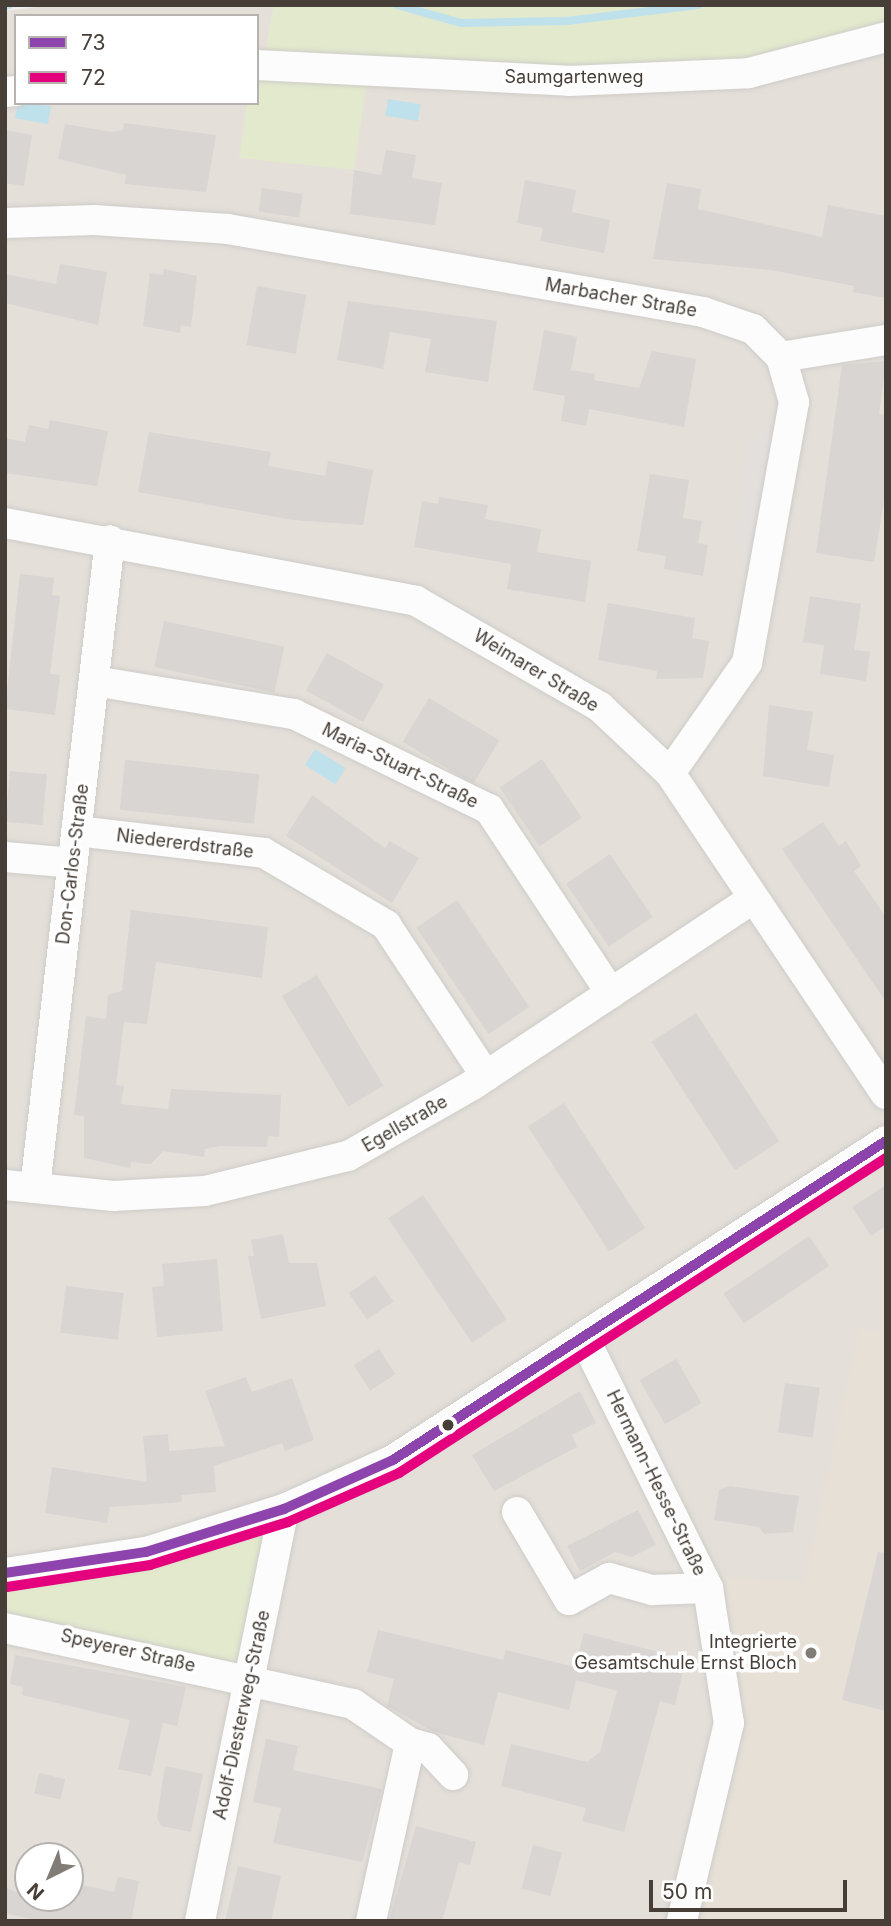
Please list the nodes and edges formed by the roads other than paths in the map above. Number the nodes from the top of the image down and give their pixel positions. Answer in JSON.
{"nodes":[{"id":1,"x":886,"y":37,"type":"edge"},
{"id":2,"x":259,"y":65,"type":"edge"},
{"id":3,"x":5,"y":223,"type":"edge"},
{"id":4,"x":886,"y":340,"type":"edge"},
{"id":5,"x":781,"y":357,"type":"junction"},
{"id":6,"x":5,"y":523,"type":"edge"},
{"id":7,"x":110,"y":540,"type":"junction"},
{"id":8,"x":94,"y":681,"type":"junction"},
{"id":9,"x":670,"y":773,"type":"junction"},
{"id":10,"x":77,"y":831,"type":"junction"},
{"id":11,"x":5,"y":857,"type":"edge"},
{"id":12,"x":73,"y":863,"type":"junction"},
{"id":13,"x":752,"y":899,"type":"junction"},
{"id":14,"x":611,"y":993,"type":"junction"},
{"id":15,"x":486,"y":1076,"type":"junction"},
{"id":16,"x":886,"y":1094,"type":"edge"},
{"id":17,"x":886,"y":1140,"type":"edge"},
{"id":18,"x":5,"y":1185,"type":"edge"},
{"id":19,"x":35,"y":1188,"type":"junction"},
{"id":20,"x":584,"y":1338,"type":"junction"},
{"id":21,"x":284,"y":1509,"type":"junction"},
{"id":22,"x":517,"y":1512,"type":"dead end"},
{"id":23,"x":5,"y":1573,"type":"edge"},
{"id":24,"x":708,"y":1588,"type":"junction"},
{"id":25,"x":5,"y":1628,"type":"edge"},
{"id":26,"x":250,"y":1679,"type":"junction"},
{"id":27,"x":410,"y":1743,"type":"junction"},
{"id":28,"x":453,"y":1775,"type":"dead end"},
{"id":29,"x":200,"y":1921,"type":"edge"},
{"id":30,"x":371,"y":1921,"type":"edge"},
{"id":31,"x":682,"y":1921,"type":"edge"}],
"edges":[{"from":1,"to":2,"type":"street","name":"Saumgartenweg"},
{"from":3,"to":5,"type":"street","name":"Marbacher Straße"},
{"from":4,"to":5,"type":"street"},
{"from":5,"to":9,"type":"street","name":"Marbacher Straße"},
{"from":6,"to":7,"type":"street","name":"Weimarer Straße"},
{"from":7,"to":8,"type":"street","name":"Don-Carlos-Straße"},
{"from":7,"to":9,"type":"street","name":"Weimarer Straße"},
{"from":8,"to":10,"type":"street","name":"Don-Carlos-Straße"},
{"from":8,"to":14,"type":"street","name":"Maria-Stuart-Straße"},
{"from":9,"to":13,"type":"street","name":"Weimarer Straße"},
{"from":10,"to":12,"type":"street","name":"Don-Carlos-Straße"},
{"from":10,"to":15,"type":"street","name":"Niedererdstraße"},
{"from":11,"to":12,"type":"street"},
{"from":12,"to":19,"type":"street","name":"Don-Carlos-Straße"},
{"from":13,"to":14,"type":"street","name":"Egellstraße"},
{"from":13,"to":16,"type":"street","name":"Weimarer Straße"},
{"from":14,"to":15,"type":"street","name":"Egellstraße"},
{"from":15,"to":19,"type":"street","name":"Egellstraße"},
{"from":17,"to":20,"type":"street"},
{"from":18,"to":19,"type":"street","name":"Egellstraße"},
{"from":20,"to":21,"type":"street"},
{"from":20,"to":24,"type":"street","name":"Hermann-Hesse-Straße"},
{"from":21,"to":23,"type":"street"},
{"from":21,"to":26,"type":"street","name":"Adolf-Diesterweg-Straße"},
{"from":22,"to":24,"type":"street"},
{"from":24,"to":31,"type":"street","name":"Hermann-Hesse-Straße"},
{"from":25,"to":26,"type":"street","name":"Speyerer Straße"},
{"from":26,"to":27,"type":"street","name":"Speyerer Straße"},
{"from":26,"to":29,"type":"street","name":"Adolf-Diesterweg-Straße"},
{"from":27,"to":28,"type":"street","name":"Speyerer Straße"},
{"from":27,"to":30,"type":"street"}]}
